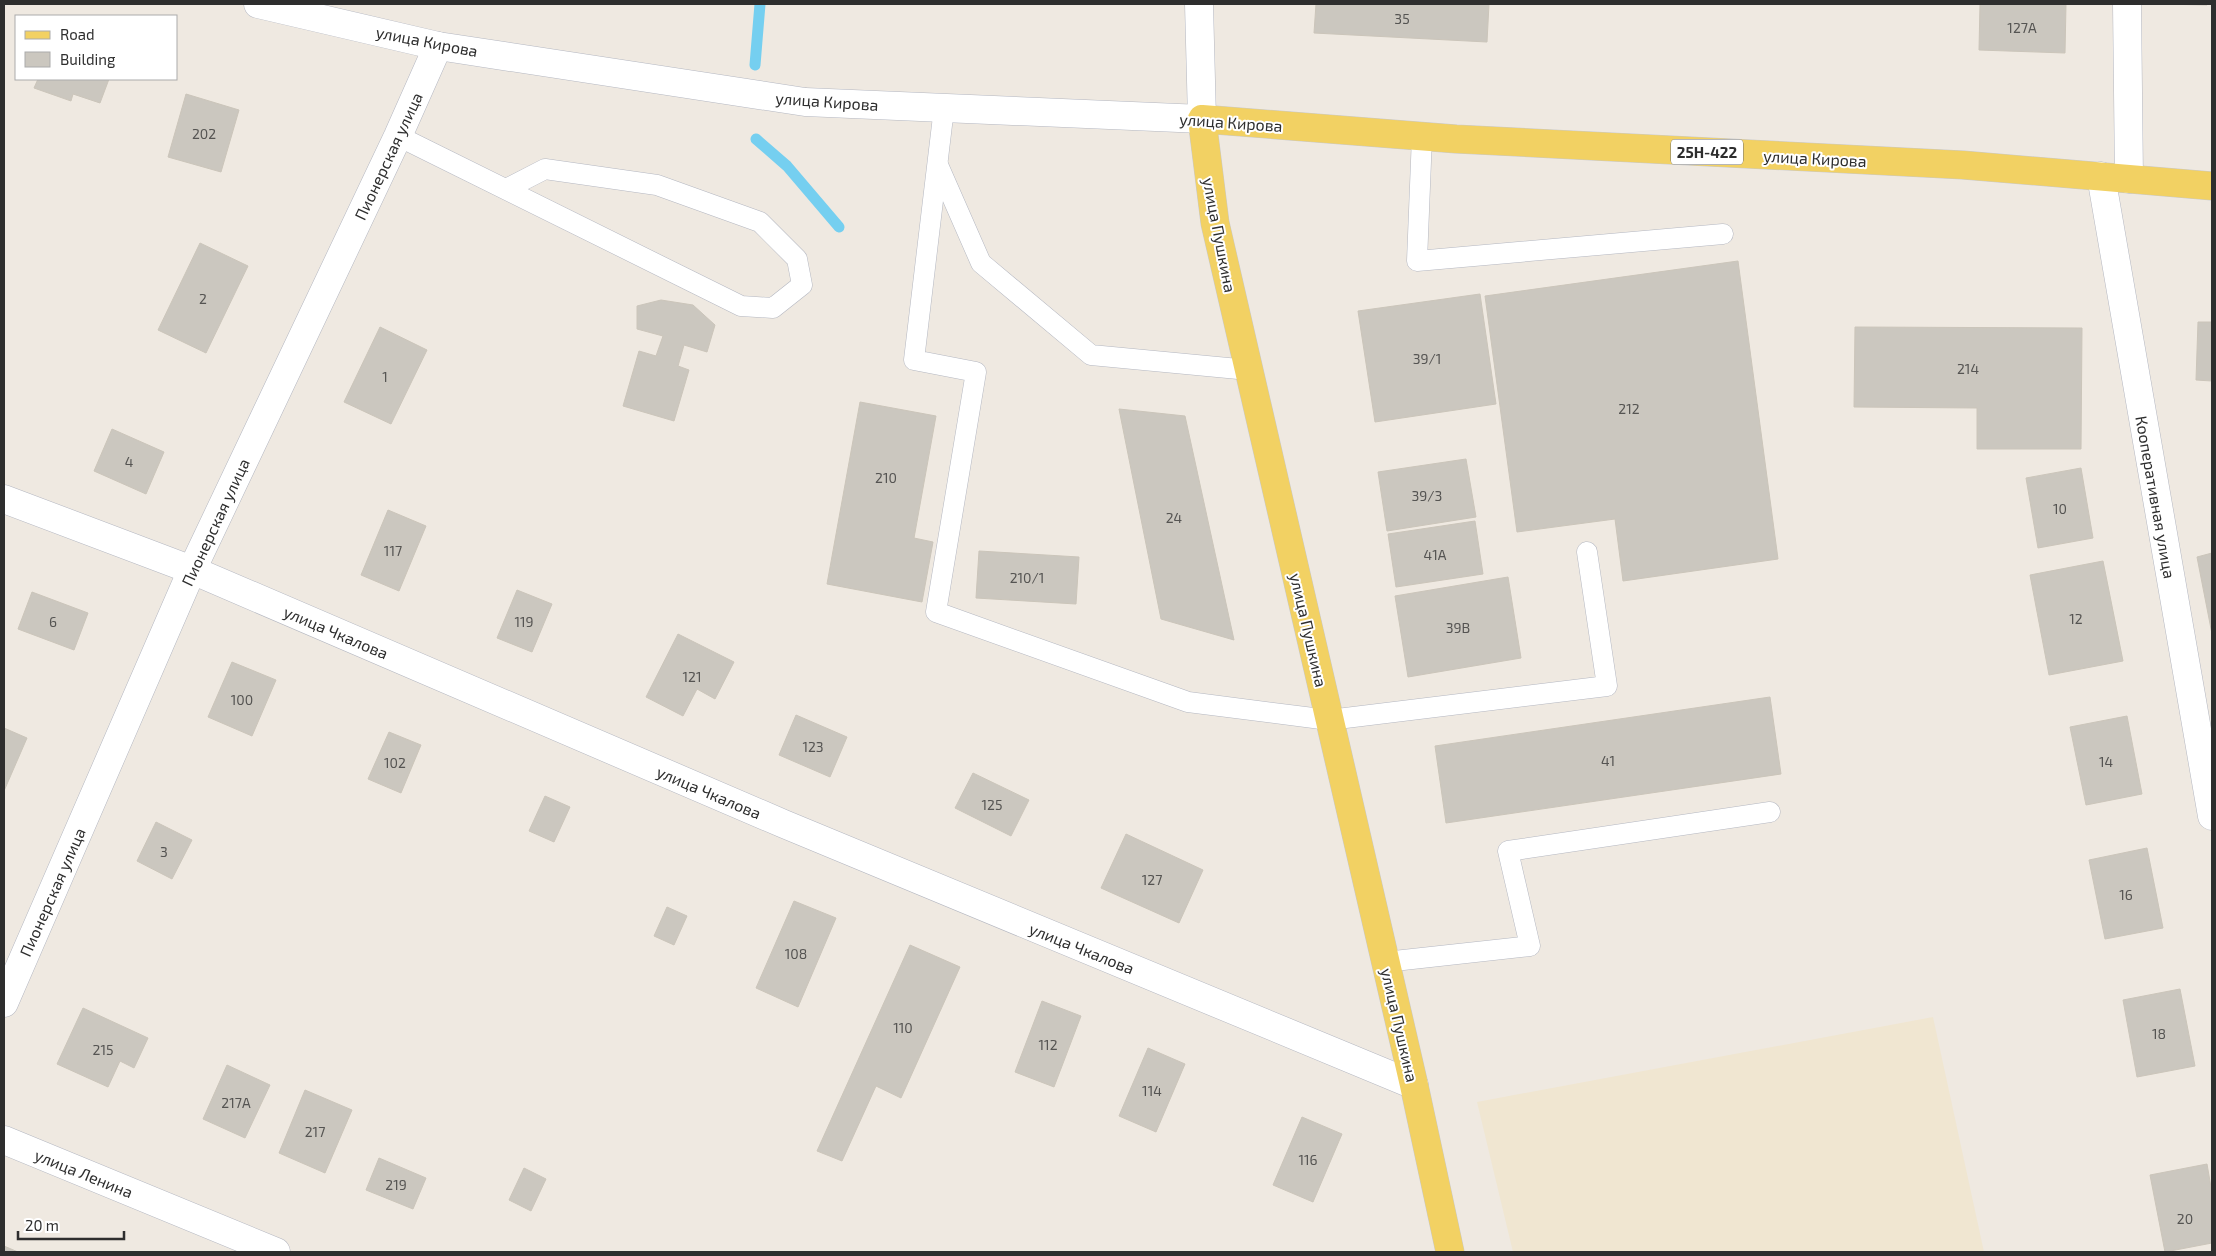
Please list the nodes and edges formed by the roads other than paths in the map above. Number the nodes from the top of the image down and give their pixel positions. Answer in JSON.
{"nodes":[{"id":1,"x":258,"y":4,"type":"edge"},
{"id":2,"x":1199,"y":4,"type":"edge"},
{"id":3,"x":2127,"y":4,"type":"edge"},
{"id":4,"x":438,"y":46,"type":"junction"},
{"id":5,"x":944,"y":108,"type":"junction"},
{"id":6,"x":1202,"y":120,"type":"junction"},
{"id":7,"x":398,"y":136,"type":"junction"},
{"id":8,"x":1422,"y":136,"type":"junction"},
{"id":9,"x":937,"y":163,"type":"junction"},
{"id":10,"x":2101,"y":176,"type":"junction"},
{"id":11,"x":2129,"y":179,"type":"junction"},
{"id":12,"x":2212,"y":186,"type":"edge"},
{"id":13,"x":506,"y":189,"type":"junction"},
{"id":14,"x":1723,"y":234,"type":"dead end"},
{"id":15,"x":1249,"y":370,"type":"junction"},
{"id":16,"x":4,"y":499,"type":"edge"},
{"id":17,"x":1587,"y":552,"type":"dead end"},
{"id":18,"x":192,"y":570,"type":"junction"},
{"id":19,"x":1329,"y":720,"type":"junction"},
{"id":20,"x":1770,"y":812,"type":"dead end"},
{"id":21,"x":2212,"y":816,"type":"edge"},
{"id":22,"x":1385,"y":962,"type":"junction"},
{"id":23,"x":4,"y":1003,"type":"edge"},
{"id":24,"x":1414,"y":1085,"type":"junction"},
{"id":25,"x":4,"y":1140,"type":"edge"},
{"id":26,"x":276,"y":1252,"type":"edge"},
{"id":27,"x":1450,"y":1252,"type":"edge"}],
"edges":[{"from":1,"to":4,"type":"street","name":"улица Кирова"},
{"from":2,"to":6,"type":"street","name":"улица Пушкина"},
{"from":3,"to":11,"type":"street"},
{"from":4,"to":5,"type":"street","name":"улица Кирова"},
{"from":4,"to":7,"type":"street","name":"Пионерская улица"},
{"from":5,"to":6,"type":"street","name":"улица Кирова"},
{"from":5,"to":9,"type":"lane"},
{"from":6,"to":8,"type":"main road","name":"улица Кирова","number":"25Н-422"},
{"from":6,"to":15,"type":"main road","name":"улица Пушкина"},
{"from":7,"to":13,"type":"lane"},
{"from":7,"to":18,"type":"street","name":"Пионерская улица"},
{"from":8,"to":10,"type":"main road","name":"улица Кирова","number":"25Н-422"},
{"from":8,"to":14,"type":"lane"},
{"from":9,"to":15,"type":"lane"},
{"from":9,"to":19,"type":"lane"},
{"from":10,"to":11,"type":"main road","name":"улица Кирова","number":"25Н-422"},
{"from":10,"to":21,"type":"street","name":"Кооперативная улица"},
{"from":11,"to":12,"type":"main road","name":"улица Кирова","number":"25Н-422"},
{"from":13,"to":13,"type":"lane"},
{"from":15,"to":19,"type":"main road","name":"улица Пушкина"},
{"from":16,"to":18,"type":"street","name":"улица Чкалова"},
{"from":17,"to":19,"type":"lane"},
{"from":18,"to":23,"type":"street","name":"Пионерская улица"},
{"from":18,"to":24,"type":"street","name":"улица Чкалова"},
{"from":19,"to":22,"type":"main road","name":"улица Пушкина"},
{"from":20,"to":22,"type":"lane"},
{"from":22,"to":24,"type":"main road","name":"улица Пушкина"},
{"from":24,"to":27,"type":"main road","name":"улица Пушкина"},
{"from":25,"to":26,"type":"street","name":"улица Ленина"}]}
